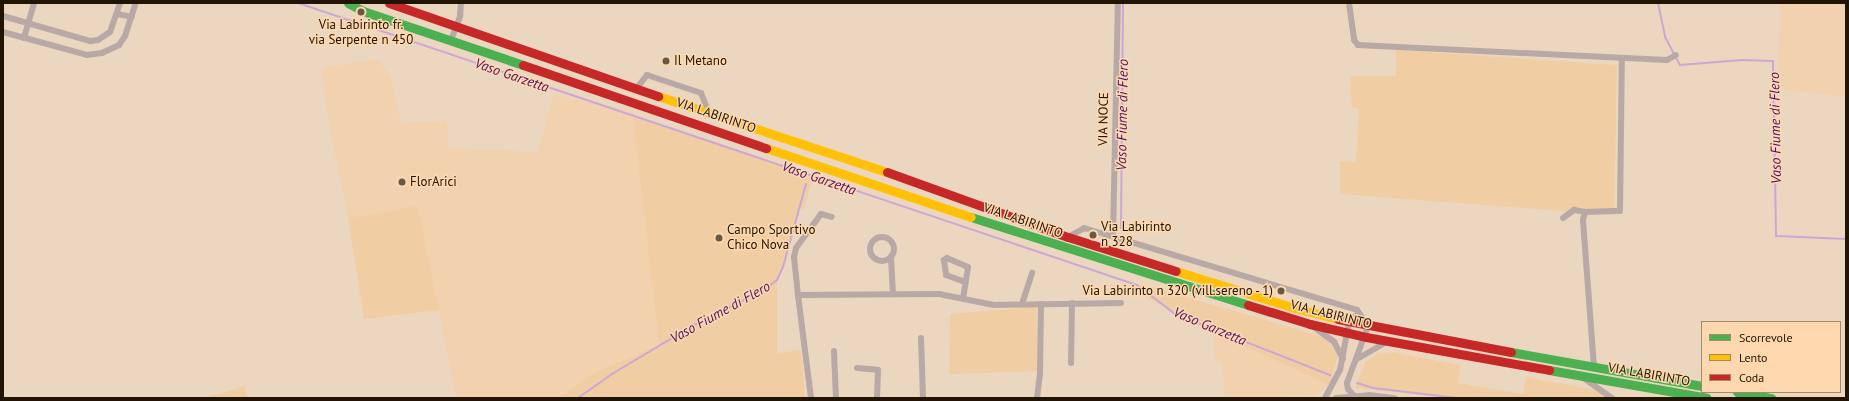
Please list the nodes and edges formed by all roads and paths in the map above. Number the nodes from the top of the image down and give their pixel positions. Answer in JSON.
{"nodes":[{"id":1,"x":34,"y":3,"type":"edge"},
{"id":2,"x":120,"y":3,"type":"edge"},
{"id":3,"x":136,"y":3,"type":"edge"},
{"id":4,"x":348,"y":3,"type":"edge"},
{"id":5,"x":389,"y":3,"type":"edge"},
{"id":6,"x":461,"y":3,"type":"edge"},
{"id":7,"x":1118,"y":3,"type":"edge"},
{"id":8,"x":1349,"y":3,"type":"edge"},
{"id":9,"x":117,"y":14,"type":"junction"},
{"id":10,"x":3,"y":16,"type":"edge"},
{"id":11,"x":132,"y":18,"type":"junction"},
{"id":12,"x":28,"y":23,"type":"junction"},
{"id":13,"x":455,"y":28,"type":"junction"},
{"id":14,"x":3,"y":32,"type":"edge"},
{"id":15,"x":24,"y":38,"type":"junction"},
{"id":16,"x":450,"y":40,"type":"junction"},
{"id":17,"x":1676,"y":55,"type":"dead end"},
{"id":18,"x":1622,"y":58,"type":"junction"},
{"id":19,"x":569,"y":66,"type":"junction"},
{"id":20,"x":563,"y":79,"type":"junction"},
{"id":21,"x":636,"y":89,"type":"junction"},
{"id":22,"x":709,"y":113,"type":"junction"},
{"id":23,"x":1585,"y":212,"type":"junction"},
{"id":24,"x":832,"y":217,"type":"dead end"},
{"id":25,"x":1563,"y":218,"type":"dead end"},
{"id":26,"x":1113,"y":236,"type":"junction"},
{"id":27,"x":1068,"y":237,"type":"junction"},
{"id":28,"x":891,"y":257,"type":"dead end"},
{"id":29,"x":1032,"y":273,"type":"dead end"},
{"id":30,"x":965,"y":282,"type":"junction"},
{"id":31,"x":893,"y":294,"type":"junction"},
{"id":32,"x":798,"y":295,"type":"junction"},
{"id":33,"x":963,"y":299,"type":"junction"},
{"id":34,"x":1072,"y":303,"type":"junction"},
{"id":35,"x":1121,"y":303,"type":"dead end"},
{"id":36,"x":1022,"y":304,"type":"junction"},
{"id":37,"x":1041,"y":304,"type":"junction"},
{"id":38,"x":1359,"y":313,"type":"junction"},
{"id":39,"x":1349,"y":322,"type":"junction"},
{"id":40,"x":1310,"y":324,"type":"junction"},
{"id":41,"x":1368,"y":326,"type":"junction"},
{"id":42,"x":1347,"y":333,"type":"junction"},
{"id":43,"x":1366,"y":337,"type":"junction"},
{"id":44,"x":921,"y":338,"type":"dead end"},
{"id":45,"x":1388,"y":341,"type":"junction"},
{"id":46,"x":834,"y":351,"type":"dead end"},
{"id":47,"x":1357,"y":358,"type":"junction"},
{"id":48,"x":1343,"y":359,"type":"junction"},
{"id":49,"x":1071,"y":363,"type":"dead end"},
{"id":50,"x":1594,"y":367,"type":"junction"},
{"id":51,"x":857,"y":368,"type":"dead end"},
{"id":52,"x":1581,"y":376,"type":"junction"},
{"id":53,"x":1701,"y":386,"type":"edge"},
{"id":54,"x":1743,"y":393,"type":"edge"},
{"id":55,"x":1355,"y":397,"type":"edge"},
{"id":56,"x":810,"y":398,"type":"edge"},
{"id":57,"x":836,"y":398,"type":"edge"},
{"id":58,"x":877,"y":398,"type":"edge"},
{"id":59,"x":923,"y":398,"type":"edge"},
{"id":60,"x":1037,"y":398,"type":"edge"},
{"id":61,"x":1325,"y":398,"type":"edge"},
{"id":62,"x":1336,"y":398,"type":"edge"},
{"id":63,"x":1395,"y":398,"type":"edge"},
{"id":64,"x":1612,"y":398,"type":"edge"},
{"id":65,"x":1707,"y":398,"type":"edge"},
{"id":66,"x":1771,"y":398,"type":"edge"}],
"edges":[{"from":1,"to":12,"type":"street"},
{"from":2,"to":9,"type":"street"},
{"from":3,"to":11,"type":"street"},
{"from":4,"to":16,"type":"street","name":"VIA LABIRINTO"},
{"from":5,"to":13,"type":"street","name":"VIA LABIRINTO"},
{"from":6,"to":13,"type":"street"},
{"from":7,"to":26,"type":"street","name":"VIA NOCE"},
{"from":8,"to":18,"type":"street"},
{"from":9,"to":11,"type":"street"},
{"from":9,"to":12,"type":"street"},
{"from":10,"to":12,"type":"street"},
{"from":11,"to":15,"type":"street"},
{"from":12,"to":15,"type":"street"},
{"from":13,"to":16,"type":"street"},
{"from":13,"to":19,"type":"street","name":"VIA LABIRINTO"},
{"from":14,"to":15,"type":"street"},
{"from":16,"to":20,"type":"street","name":"VIA LABIRINTO"},
{"from":17,"to":18,"type":"street"},
{"from":18,"to":23,"type":"street"},
{"from":19,"to":20,"type":"street"},
{"from":19,"to":21,"type":"street","name":"VIA LABIRINTO"},
{"from":20,"to":40,"type":"street","name":"VIA LABIRINTO"},
{"from":21,"to":22,"type":"street","name":"VIA LABIRINTO"},
{"from":21,"to":22,"type":"street","name":"VIA LABIRINTO"},
{"from":22,"to":27,"type":"street","name":"VIA LABIRINTO"},
{"from":23,"to":25,"type":"street"},
{"from":23,"to":50,"type":"street"},
{"from":24,"to":32,"type":"street"},
{"from":26,"to":27,"type":"street","name":"VIA LABIRINTO"},
{"from":26,"to":38,"type":"street","name":"VIA LABIRINTO"},
{"from":27,"to":39,"type":"street","name":"VIA LABIRINTO"},
{"from":28,"to":31,"type":"street"},
{"from":29,"to":36,"type":"street"},
{"from":30,"to":30,"type":"street"},
{"from":30,"to":33,"type":"street"},
{"from":31,"to":32,"type":"street"},
{"from":31,"to":33,"type":"street"},
{"from":32,"to":56,"type":"street"},
{"from":33,"to":36,"type":"street"},
{"from":34,"to":35,"type":"street"},
{"from":34,"to":37,"type":"street"},
{"from":34,"to":49,"type":"street"},
{"from":36,"to":37,"type":"street"},
{"from":37,"to":60,"type":"street"},
{"from":38,"to":39,"type":"street"},
{"from":38,"to":41,"type":"street"},
{"from":39,"to":41,"type":"street","name":"VIA LABIRINTO"},
{"from":39,"to":42,"type":"street"},
{"from":40,"to":42,"type":"street","name":"VIA LABIRINTO"},
{"from":40,"to":48,"type":"street"},
{"from":41,"to":43,"type":"street"},
{"from":41,"to":50,"type":"street","name":"VIA LABIRINTO"},
{"from":42,"to":43,"type":"street","name":"VIA LABIRINTO"},
{"from":42,"to":48,"type":"street"},
{"from":43,"to":45,"type":"street","name":"VIA LABIRINTO"},
{"from":43,"to":47,"type":"street"},
{"from":44,"to":59,"type":"street"},
{"from":45,"to":47,"type":"street"},
{"from":45,"to":52,"type":"street","name":"VIA LABIRINTO"},
{"from":46,"to":57,"type":"street"},
{"from":47,"to":55,"type":"street"},
{"from":48,"to":61,"type":"street"},
{"from":50,"to":53,"type":"street","name":"VIA LABIRINTO"},
{"from":51,"to":58,"type":"street"},
{"from":52,"to":64,"type":"street"},
{"from":52,"to":65,"type":"street","name":"VIA LABIRINTO"},
{"from":54,"to":66,"type":"street"},
{"from":55,"to":62,"type":"street"},
{"from":55,"to":63,"type":"street"}]}
